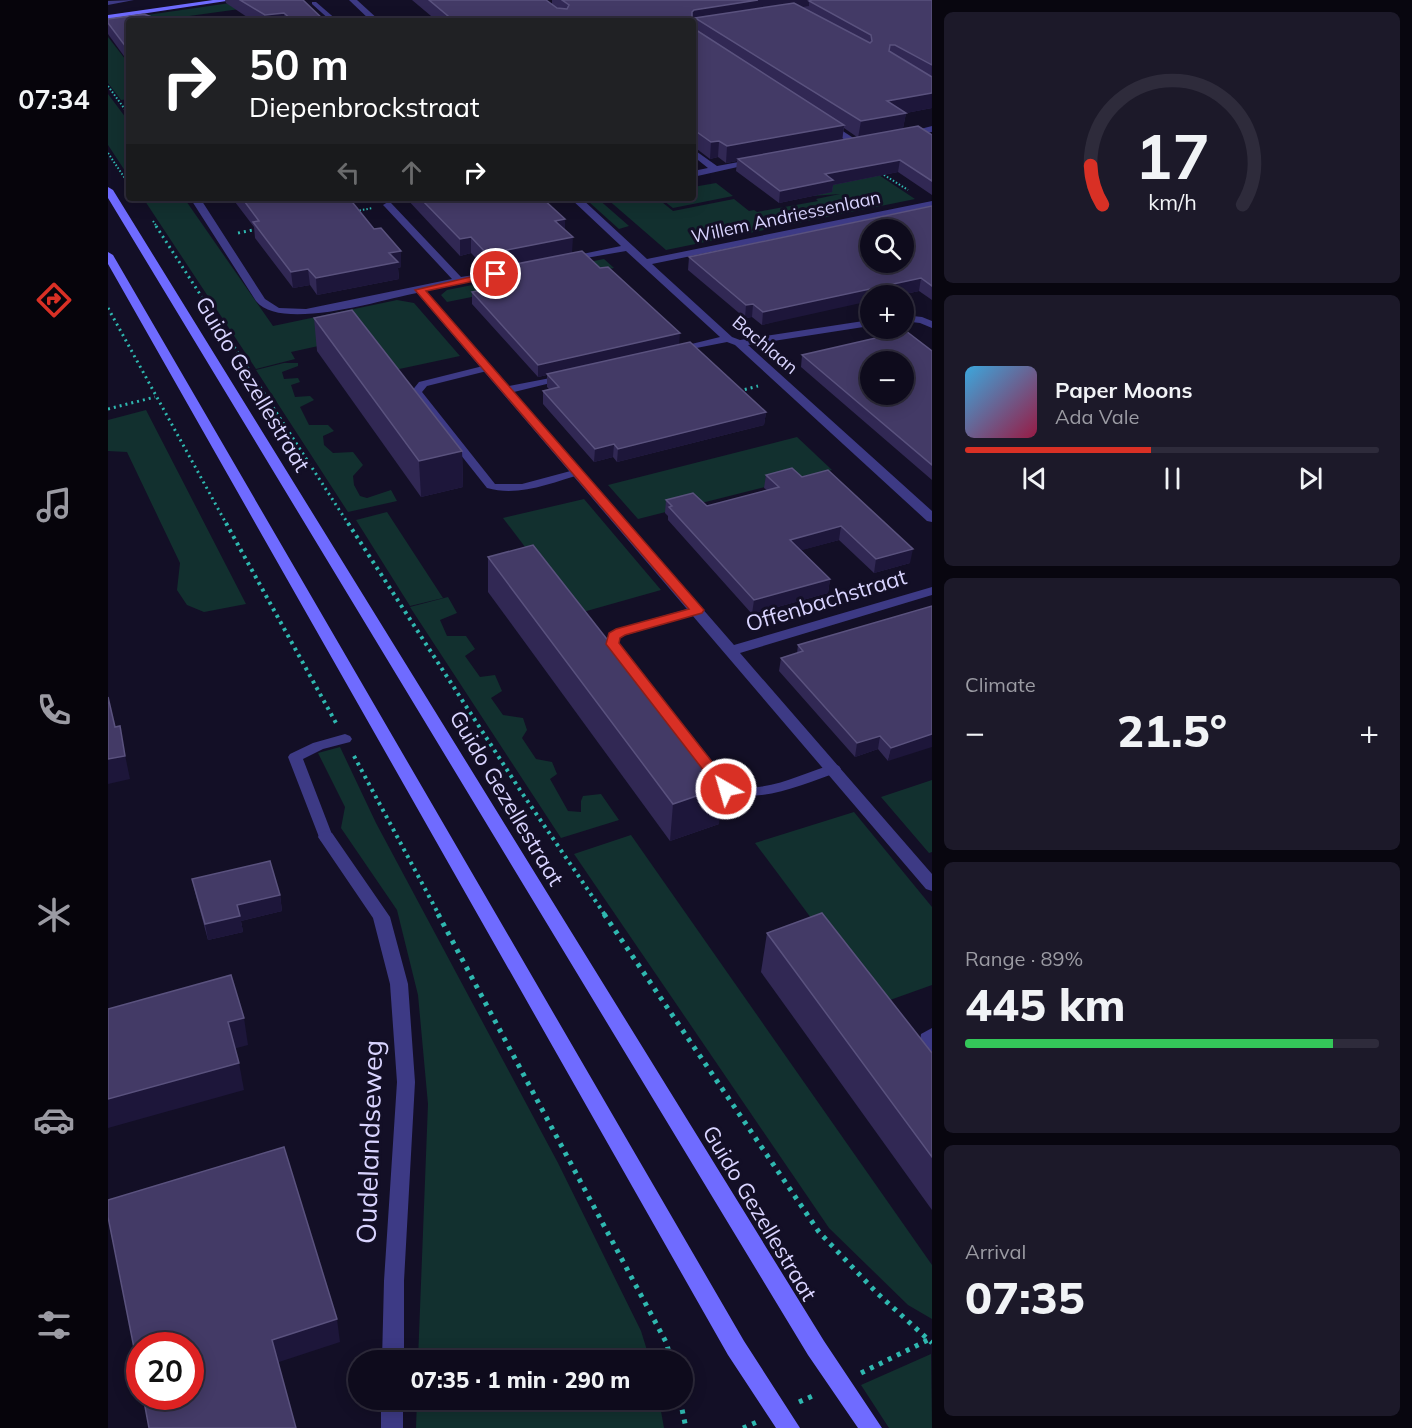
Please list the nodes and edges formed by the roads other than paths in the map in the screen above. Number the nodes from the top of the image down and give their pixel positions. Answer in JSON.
{"nodes":[{"id":1,"x":131,"y":0,"type":"edge"},
{"id":2,"x":229,"y":0,"type":"edge"},
{"id":3,"x":353,"y":0,"type":"edge"},
{"id":4,"x":108,"y":3,"type":"edge"},
{"id":5,"x":314,"y":3,"type":"dead end"},
{"id":6,"x":108,"y":17,"type":"edge"},
{"id":7,"x":332,"y":18,"type":"edge"},
{"id":8,"x":373,"y":18,"type":"edge"},
{"id":9,"x":821,"y":121,"type":"edge"},
{"id":10,"x":932,"y":129,"type":"edge"},
{"id":11,"x":900,"y":135,"type":"edge"},
{"id":12,"x":867,"y":141,"type":"edge"},
{"id":13,"x":856,"y":143,"type":"junction"},
{"id":14,"x":841,"y":146,"type":"edge"},
{"id":15,"x":696,"y":154,"type":"edge"},
{"id":16,"x":761,"y":161,"type":"edge"},
{"id":17,"x":716,"y":170,"type":"junction"},
{"id":18,"x":696,"y":173,"type":"edge"},
{"id":19,"x":108,"y":189,"type":"edge"},
{"id":20,"x":197,"y":201,"type":"edge"},
{"id":21,"x":578,"y":201,"type":"edge"},
{"id":22,"x":931,"y":204,"type":"edge"},
{"id":23,"x":388,"y":205,"type":"road end"},
{"id":24,"x":629,"y":248,"type":"junction"},
{"id":25,"x":108,"y":255,"type":"edge"},
{"id":26,"x":555,"y":262,"type":"edge"},
{"id":27,"x":646,"y":262,"type":"junction"},
{"id":28,"x":524,"y":268,"type":"edge"},
{"id":29,"x":459,"y":281,"type":"junction"},
{"id":30,"x":420,"y":290,"type":"junction"},
{"id":31,"x":914,"y":319,"type":"edge"},
{"id":32,"x":860,"y":324,"type":"edge"},
{"id":33,"x":932,"y":325,"type":"edge"},
{"id":34,"x":734,"y":341,"type":"junction"},
{"id":35,"x":663,"y":354,"type":"edge"},
{"id":36,"x":487,"y":368,"type":"junction"},
{"id":37,"x":575,"y":374,"type":"edge"},
{"id":38,"x":506,"y":390,"type":"junction"},
{"id":39,"x":578,"y":472,"type":"junction"},
{"id":40,"x":932,"y":518,"type":"edge"},
{"id":41,"x":932,"y":591,"type":"edge"},
{"id":42,"x":698,"y":610,"type":"junction"},
{"id":43,"x":733,"y":650,"type":"junction"},
{"id":44,"x":345,"y":739,"type":"road end"},
{"id":45,"x":834,"y":769,"type":"junction"},
{"id":46,"x":326,"y":837,"type":"joint"},
{"id":47,"x":932,"y":885,"type":"edge"},
{"id":48,"x":932,"y":1035,"type":"edge"},
{"id":49,"x":932,"y":1057,"type":"edge"},
{"id":50,"x":393,"y":1350,"type":"edge"},
{"id":51,"x":392,"y":1410,"type":"edge"},
{"id":52,"x":392,"y":1428,"type":"edge"},
{"id":53,"x":789,"y":1428,"type":"edge"},
{"id":54,"x":870,"y":1428,"type":"edge"}],
"edges":[{"from":1,"to":4,"type":"lane"},
{"from":2,"to":6,"type":"main road"},
{"from":3,"to":8,"type":"street"},
{"from":5,"to":7,"type":"lane"},
{"from":9,"to":13,"type":"street"},
{"from":10,"to":11,"type":"street"},
{"from":12,"to":13,"type":"street"},
{"from":13,"to":14,"type":"street"},
{"from":15,"to":17,"type":"street"},
{"from":16,"to":17,"type":"street"},
{"from":17,"to":18,"type":"street"},
{"from":19,"to":54,"type":"main road","name":"Guido Gezellestraat"},
{"from":20,"to":30,"type":"street"},
{"from":21,"to":24,"type":"street","name":"Bachlaan"},
{"from":22,"to":27,"type":"street","name":"Willem Andriessenlaan"},
{"from":23,"to":29,"type":"street"},
{"from":24,"to":26,"type":"street"},
{"from":24,"to":27,"type":"street","name":"Bachlaan"},
{"from":25,"to":53,"type":"main road"},
{"from":27,"to":34,"type":"street","name":"Bachlaan"},
{"from":28,"to":29,"type":"street"},
{"from":29,"to":30,"type":"street"},
{"from":30,"to":36,"type":"street"},
{"from":31,"to":33,"type":"street"},
{"from":32,"to":34,"type":"street"},
{"from":34,"to":35,"type":"street"},
{"from":34,"to":40,"type":"street","name":"Bachlaan"},
{"from":36,"to":38,"type":"street"},
{"from":36,"to":39,"type":"lane"},
{"from":37,"to":38,"type":"street"},
{"from":38,"to":39,"type":"street"},
{"from":39,"to":42,"type":"street"},
{"from":41,"to":43,"type":"street","name":"Offenbachstraat"},
{"from":42,"to":43,"type":"street"},
{"from":42,"to":45,"type":"lane"},
{"from":43,"to":45,"type":"street"},
{"from":44,"to":46,"type":"lane"},
{"from":45,"to":47,"type":"street"},
{"from":46,"to":50,"type":"street","name":"Oudelandseweg"},
{"from":48,"to":49,"type":"lane"},
{"from":51,"to":52,"type":"street"}]}
